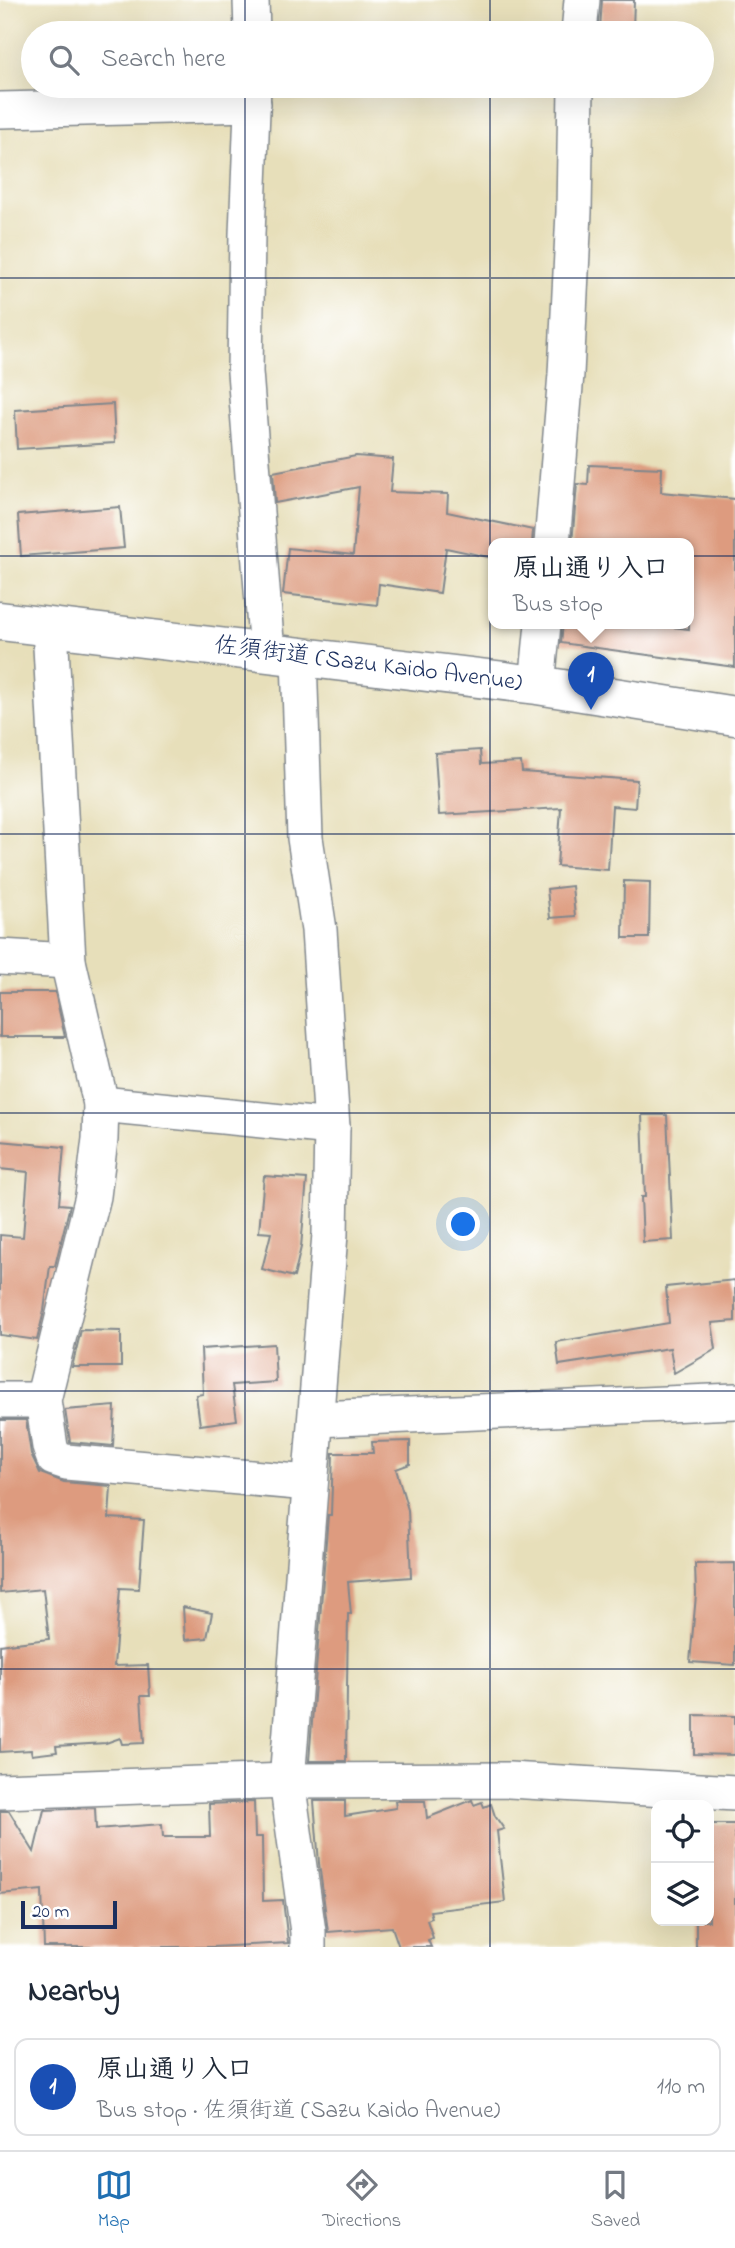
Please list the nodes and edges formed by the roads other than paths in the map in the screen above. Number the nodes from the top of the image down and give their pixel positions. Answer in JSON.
{"nodes":[{"id":1,"x":251,"y":0,"type":"edge"},
{"id":2,"x":582,"y":0,"type":"edge"},
{"id":3,"x":252,"y":21,"type":"edge"},
{"id":4,"x":580,"y":21,"type":"edge"},
{"id":5,"x":202,"y":98,"type":"edge"},
{"id":6,"x":253,"y":98,"type":"edge"},
{"id":7,"x":576,"y":98,"type":"edge"},
{"id":8,"x":0,"y":110,"type":"edge"},
{"id":9,"x":552,"y":538,"type":"edge"},
{"id":10,"x":0,"y":621,"type":"edge"},
{"id":11,"x":50,"y":628,"type":"junction"},
{"id":12,"x":543,"y":629,"type":"edge"},
{"id":13,"x":283,"y":655,"type":"junction"},
{"id":14,"x":537,"y":685,"type":"junction"},
{"id":15,"x":735,"y":716,"type":"edge"},
{"id":16,"x":0,"y":957,"type":"edge"},
{"id":17,"x":68,"y":961,"type":"junction"},
{"id":18,"x":101,"y":1104,"type":"junction"},
{"id":19,"x":332,"y":1127,"type":"junction"},
{"id":20,"x":43,"y":1399,"type":"junction"},
{"id":21,"x":0,"y":1400,"type":"edge"},
{"id":22,"x":735,"y":1401,"type":"edge"},
{"id":23,"x":317,"y":1419,"type":"junction"},
{"id":24,"x":309,"y":1483,"type":"junction"},
{"id":25,"x":286,"y":1781,"type":"junction"},
{"id":26,"x":0,"y":1791,"type":"edge"},
{"id":27,"x":735,"y":1793,"type":"edge"},
{"id":28,"x":308,"y":1947,"type":"edge"}],
"edges":[{"from":1,"to":3,"type":"street"},
{"from":2,"to":4,"type":"street"},
{"from":5,"to":8,"type":"street"},
{"from":6,"to":13,"type":"street"},
{"from":7,"to":9,"type":"street"},
{"from":10,"to":11,"type":"street","name":"佐須街道 (Sazu Kaido Avenue)"},
{"from":11,"to":13,"type":"street","name":"佐須街道 (Sazu Kaido Avenue)"},
{"from":11,"to":17,"type":"street"},
{"from":12,"to":14,"type":"street"},
{"from":13,"to":14,"type":"street","name":"佐須街道 (Sazu Kaido Avenue)"},
{"from":13,"to":19,"type":"street"},
{"from":14,"to":15,"type":"street","name":"佐須街道 (Sazu Kaido Avenue)"},
{"from":16,"to":17,"type":"street"},
{"from":17,"to":18,"type":"street"},
{"from":18,"to":19,"type":"street"},
{"from":18,"to":20,"type":"street"},
{"from":19,"to":23,"type":"street"},
{"from":20,"to":21,"type":"street"},
{"from":20,"to":24,"type":"street"},
{"from":22,"to":23,"type":"street"},
{"from":23,"to":24,"type":"street"},
{"from":24,"to":25,"type":"street"},
{"from":25,"to":26,"type":"street"},
{"from":25,"to":27,"type":"street"},
{"from":25,"to":28,"type":"street"}]}
